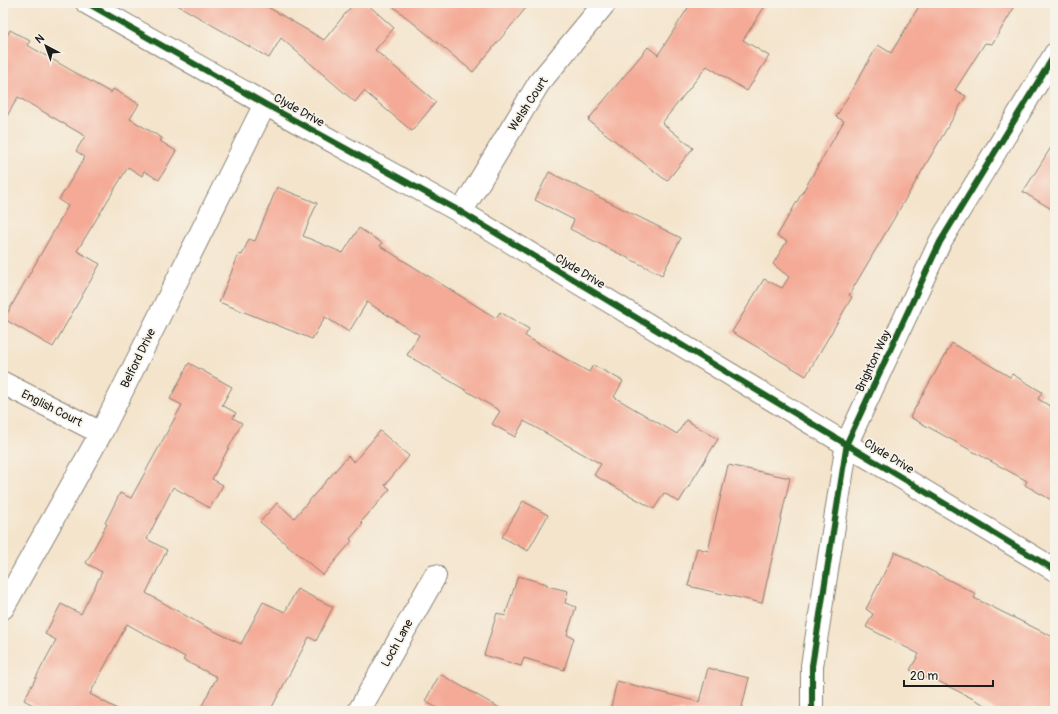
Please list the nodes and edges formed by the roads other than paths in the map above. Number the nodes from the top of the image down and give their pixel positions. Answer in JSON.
{"nodes":[{"id":1,"x":606,"y":3,"type":"edge"},
{"id":2,"x":90,"y":4,"type":"edge"},
{"id":3,"x":1055,"y":54,"type":"edge"},
{"id":4,"x":265,"y":104,"type":"junction"},
{"id":5,"x":461,"y":212,"type":"junction"},
{"id":6,"x":3,"y":383,"type":"edge"},
{"id":7,"x":101,"y":433,"type":"junction"},
{"id":8,"x":847,"y":443,"type":"junction"},
{"id":9,"x":1055,"y":570,"type":"edge"},
{"id":10,"x":435,"y":576,"type":"dead end"},
{"id":11,"x":3,"y":608,"type":"edge"},
{"id":12,"x":359,"y":711,"type":"edge"},
{"id":13,"x":812,"y":711,"type":"edge"}],
"edges":[{"from":1,"to":5,"type":"street","name":"Welsh Court"},
{"from":2,"to":4,"type":"street","name":"Clyde Drive"},
{"from":3,"to":8,"type":"street","name":"Brighton Way"},
{"from":4,"to":5,"type":"street","name":"Clyde Drive"},
{"from":4,"to":7,"type":"street","name":"Belford Drive"},
{"from":5,"to":8,"type":"street","name":"Clyde Drive"},
{"from":6,"to":7,"type":"street","name":"English Court"},
{"from":7,"to":11,"type":"street","name":"Belford Drive"},
{"from":8,"to":9,"type":"street","name":"Clyde Drive"},
{"from":8,"to":13,"type":"street","name":"Brighton Way"},
{"from":10,"to":12,"type":"street","name":"Loch Lane"}]}
